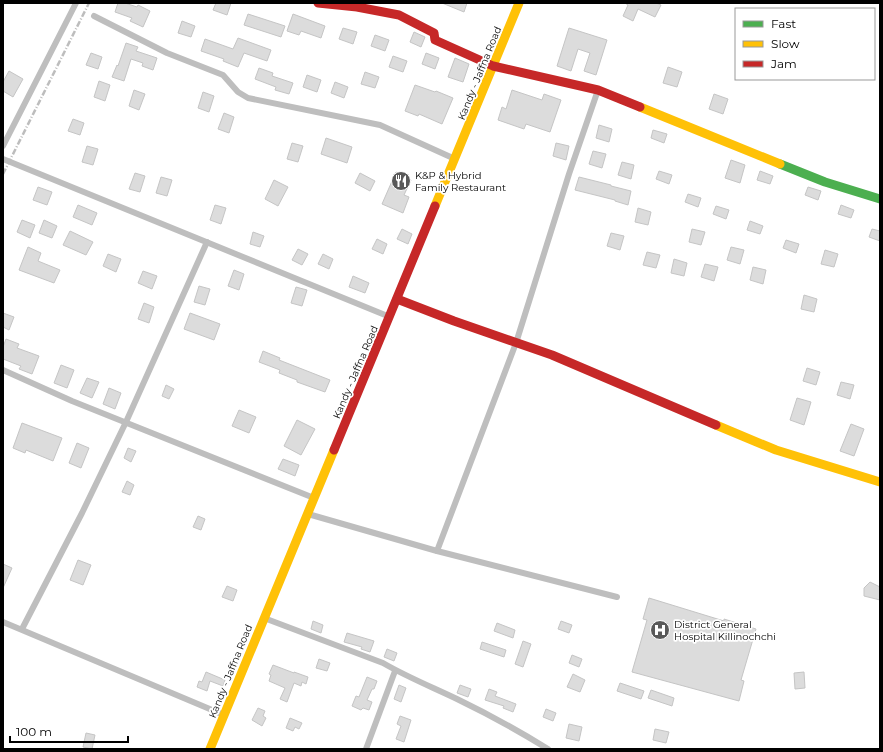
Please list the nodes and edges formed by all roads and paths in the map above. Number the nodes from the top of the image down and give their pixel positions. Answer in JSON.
{"nodes":[{"id":1,"x":76,"y":3,"type":"edge"},
{"id":2,"x":318,"y":3,"type":"edge"},
{"id":3,"x":519,"y":3,"type":"edge"},
{"id":4,"x":94,"y":16,"type":"dead end"},
{"id":5,"x":493,"y":66,"type":"junction"},
{"id":6,"x":598,"y":90,"type":"junction"},
{"id":7,"x":3,"y":146,"type":"edge"},
{"id":8,"x":3,"y":159,"type":"edge"},
{"id":9,"x":455,"y":159,"type":"junction"},
{"id":10,"x":880,"y":199,"type":"edge"},
{"id":11,"x":207,"y":242,"type":"junction"},
{"id":12,"x":397,"y":299,"type":"junction"},
{"id":13,"x":390,"y":317,"type":"junction"},
{"id":14,"x":516,"y":343,"type":"junction"},
{"id":15,"x":3,"y":370,"type":"edge"},
{"id":16,"x":126,"y":422,"type":"junction"},
{"id":17,"x":880,"y":482,"type":"edge"},
{"id":18,"x":314,"y":498,"type":"junction"},
{"id":19,"x":308,"y":514,"type":"junction"},
{"id":20,"x":437,"y":551,"type":"junction"},
{"id":21,"x":617,"y":598,"type":"dead end"},
{"id":22,"x":264,"y":618,"type":"junction"},
{"id":23,"x":3,"y":622,"type":"edge"},
{"id":24,"x":22,"y":629,"type":"junction"},
{"id":25,"x":395,"y":670,"type":"junction"},
{"id":26,"x":224,"y":715,"type":"junction"},
{"id":27,"x":210,"y":749,"type":"edge"},
{"id":28,"x":366,"y":749,"type":"edge"},
{"id":29,"x":548,"y":749,"type":"edge"}],
"edges":[{"from":1,"to":7,"type":"street"},
{"from":2,"to":5,"type":"main road"},
{"from":3,"to":5,"type":"main road","name":"Kandy - Jaffna Road"},
{"from":4,"to":9,"type":"street"},
{"from":5,"to":6,"type":"main road"},
{"from":5,"to":9,"type":"main road","name":"Kandy - Jaffna Road"},
{"from":6,"to":10,"type":"main road"},
{"from":6,"to":14,"type":"street"},
{"from":8,"to":11,"type":"street"},
{"from":9,"to":12,"type":"main road","name":"Kandy - Jaffna Road"},
{"from":11,"to":13,"type":"street"},
{"from":11,"to":16,"type":"street"},
{"from":12,"to":13,"type":"main road","name":"Kandy - Jaffna Road"},
{"from":12,"to":14,"type":"main road"},
{"from":13,"to":18,"type":"main road","name":"Kandy - Jaffna Road"},
{"from":14,"to":17,"type":"main road"},
{"from":14,"to":20,"type":"street"},
{"from":15,"to":16,"type":"street"},
{"from":16,"to":18,"type":"street"},
{"from":16,"to":24,"type":"street"},
{"from":18,"to":19,"type":"main road","name":"Kandy - Jaffna Road"},
{"from":19,"to":20,"type":"street"},
{"from":19,"to":22,"type":"main road","name":"Kandy - Jaffna Road"},
{"from":20,"to":21,"type":"street"},
{"from":22,"to":25,"type":"street"},
{"from":22,"to":26,"type":"main road","name":"Kandy - Jaffna Road"},
{"from":23,"to":24,"type":"street"},
{"from":24,"to":26,"type":"street"},
{"from":25,"to":28,"type":"street"},
{"from":25,"to":29,"type":"street"},
{"from":26,"to":27,"type":"main road","name":"Kandy - Jaffna Road"}]}
